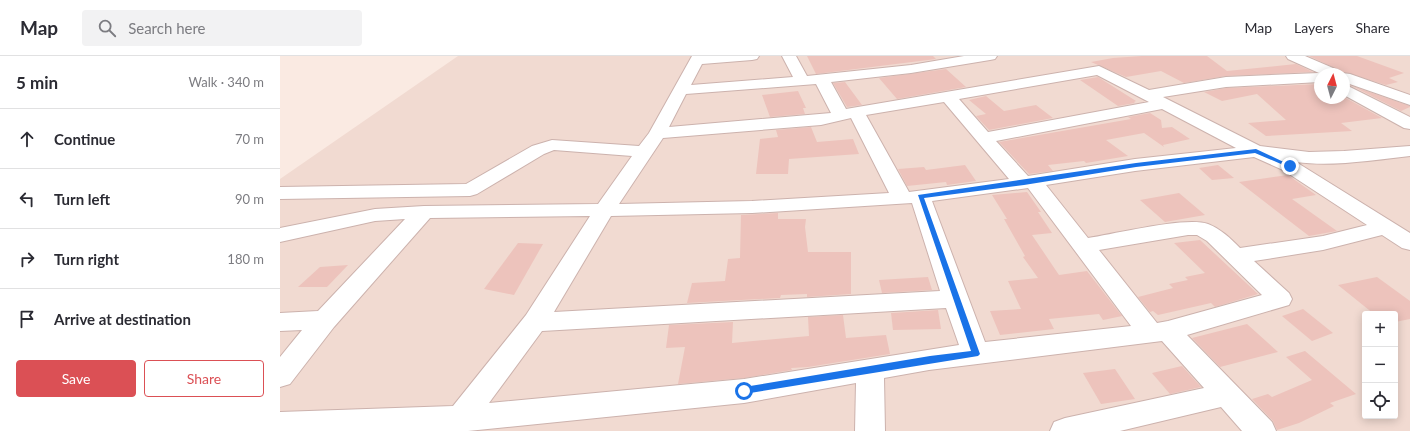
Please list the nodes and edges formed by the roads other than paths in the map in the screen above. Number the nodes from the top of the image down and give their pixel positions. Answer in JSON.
{"nodes":[{"id":1,"x":752,"y":56,"type":"edge"},
{"id":2,"x":789,"y":56,"type":"edge"},
{"id":3,"x":990,"y":56,"type":"edge"},
{"id":4,"x":1292,"y":56,"type":"edge"},
{"id":5,"x":698,"y":58,"type":"edge"},
{"id":6,"x":1083,"y":59,"type":"dead end"},
{"id":7,"x":952,"y":60,"type":"edge"},
{"id":8,"x":1321,"y":68,"type":"edge"},
{"id":9,"x":1099,"y":70,"type":"junction"},
{"id":10,"x":1314,"y":77,"type":"edge"},
{"id":11,"x":821,"y":79,"type":"junction"},
{"id":12,"x":1350,"y":79,"type":"edge"},
{"id":13,"x":803,"y":81,"type":"junction"},
{"id":14,"x":681,"y":90,"type":"junction"},
{"id":15,"x":984,"y":90,"type":"junction"},
{"id":16,"x":1350,"y":92,"type":"edge"},
{"id":17,"x":1146,"y":95,"type":"junction"},
{"id":18,"x":948,"y":96,"type":"junction"},
{"id":19,"x":1410,"y":100,"type":"edge"},
{"id":20,"x":1164,"y":104,"type":"junction"},
{"id":21,"x":849,"y":114,"type":"junction"},
{"id":22,"x":1410,"y":124,"type":"edge"},
{"id":23,"x":657,"y":133,"type":"junction"},
{"id":24,"x":984,"y":138,"type":"junction"},
{"id":25,"x":1256,"y":151,"type":"junction"},
{"id":26,"x":1410,"y":151,"type":"edge"},
{"id":27,"x":644,"y":152,"type":"junction"},
{"id":28,"x":1028,"y":182,"type":"junction"},
{"id":29,"x":280,"y":193,"type":"edge"},
{"id":30,"x":911,"y":197,"type":"junction"},
{"id":31,"x":604,"y":210,"type":"junction"},
{"id":32,"x":424,"y":212,"type":"junction"},
{"id":33,"x":1386,"y":227,"type":"junction"},
{"id":34,"x":280,"y":235,"type":"edge"},
{"id":35,"x":1410,"y":243,"type":"edge"},
{"id":36,"x":1083,"y":246,"type":"junction"},
{"id":37,"x":1235,"y":256,"type":"junction"},
{"id":38,"x":955,"y":299,"type":"junction"},
{"id":39,"x":325,"y":320,"type":"junction"},
{"id":40,"x":280,"y":322,"type":"edge"},
{"id":41,"x":535,"y":322,"type":"junction"},
{"id":42,"x":1159,"y":331,"type":"junction"},
{"id":43,"x":976,"y":354,"type":"junction"},
{"id":44,"x":870,"y":370,"type":"junction"},
{"id":45,"x":280,"y":376,"type":"edge"},
{"id":46,"x":1228,"y":394,"type":"junction"},
{"id":47,"x":456,"y":424,"type":"edge"},
{"id":48,"x":290,"y":427,"type":"edge"},
{"id":49,"x":870,"y":431,"type":"edge"},
{"id":50,"x":1065,"y":431,"type":"edge"},
{"id":51,"x":1261,"y":431,"type":"edge"}],
"edges":[{"from":1,"to":5,"type":"street"},
{"from":2,"to":13,"type":"street"},
{"from":3,"to":7,"type":"street"},
{"from":4,"to":8,"type":"street"},
{"from":5,"to":14,"type":"street"},
{"from":6,"to":9,"type":"street"},
{"from":7,"to":11,"type":"street"},
{"from":7,"to":15,"type":"street"},
{"from":9,"to":15,"type":"street"},
{"from":9,"to":17,"type":"street"},
{"from":10,"to":17,"type":"street"},
{"from":11,"to":13,"type":"street"},
{"from":11,"to":21,"type":"street"},
{"from":12,"to":19,"type":"street"},
{"from":13,"to":14,"type":"street"},
{"from":14,"to":23,"type":"street"},
{"from":15,"to":18,"type":"street"},
{"from":16,"to":22,"type":"street"},
{"from":17,"to":20,"type":"street"},
{"from":18,"to":21,"type":"street"},
{"from":18,"to":24,"type":"street"},
{"from":20,"to":24,"type":"street"},
{"from":20,"to":25,"type":"street"},
{"from":21,"to":23,"type":"street"},
{"from":21,"to":30,"type":"street"},
{"from":23,"to":27,"type":"street"},
{"from":24,"to":28,"type":"street"},
{"from":25,"to":26,"type":"street"},
{"from":25,"to":28,"type":"street"},
{"from":25,"to":33,"type":"street"},
{"from":27,"to":29,"type":"street"},
{"from":27,"to":31,"type":"street"},
{"from":28,"to":30,"type":"street"},
{"from":28,"to":36,"type":"street"},
{"from":30,"to":31,"type":"street"},
{"from":30,"to":38,"type":"street"},
{"from":31,"to":32,"type":"street"},
{"from":31,"to":41,"type":"street"},
{"from":32,"to":34,"type":"street"},
{"from":32,"to":39,"type":"street"},
{"from":33,"to":35,"type":"street"},
{"from":33,"to":37,"type":"street"},
{"from":36,"to":37,"type":"street"},
{"from":36,"to":42,"type":"street"},
{"from":37,"to":42,"type":"street"},
{"from":38,"to":41,"type":"street"},
{"from":38,"to":43,"type":"street"},
{"from":39,"to":40,"type":"street"},
{"from":39,"to":45,"type":"street"},
{"from":41,"to":47,"type":"street"},
{"from":42,"to":43,"type":"street"},
{"from":42,"to":46,"type":"street"},
{"from":43,"to":44,"type":"street"},
{"from":44,"to":47,"type":"street"},
{"from":44,"to":49,"type":"street"},
{"from":46,"to":50,"type":"street"},
{"from":46,"to":51,"type":"street"},
{"from":47,"to":48,"type":"street"}]}
